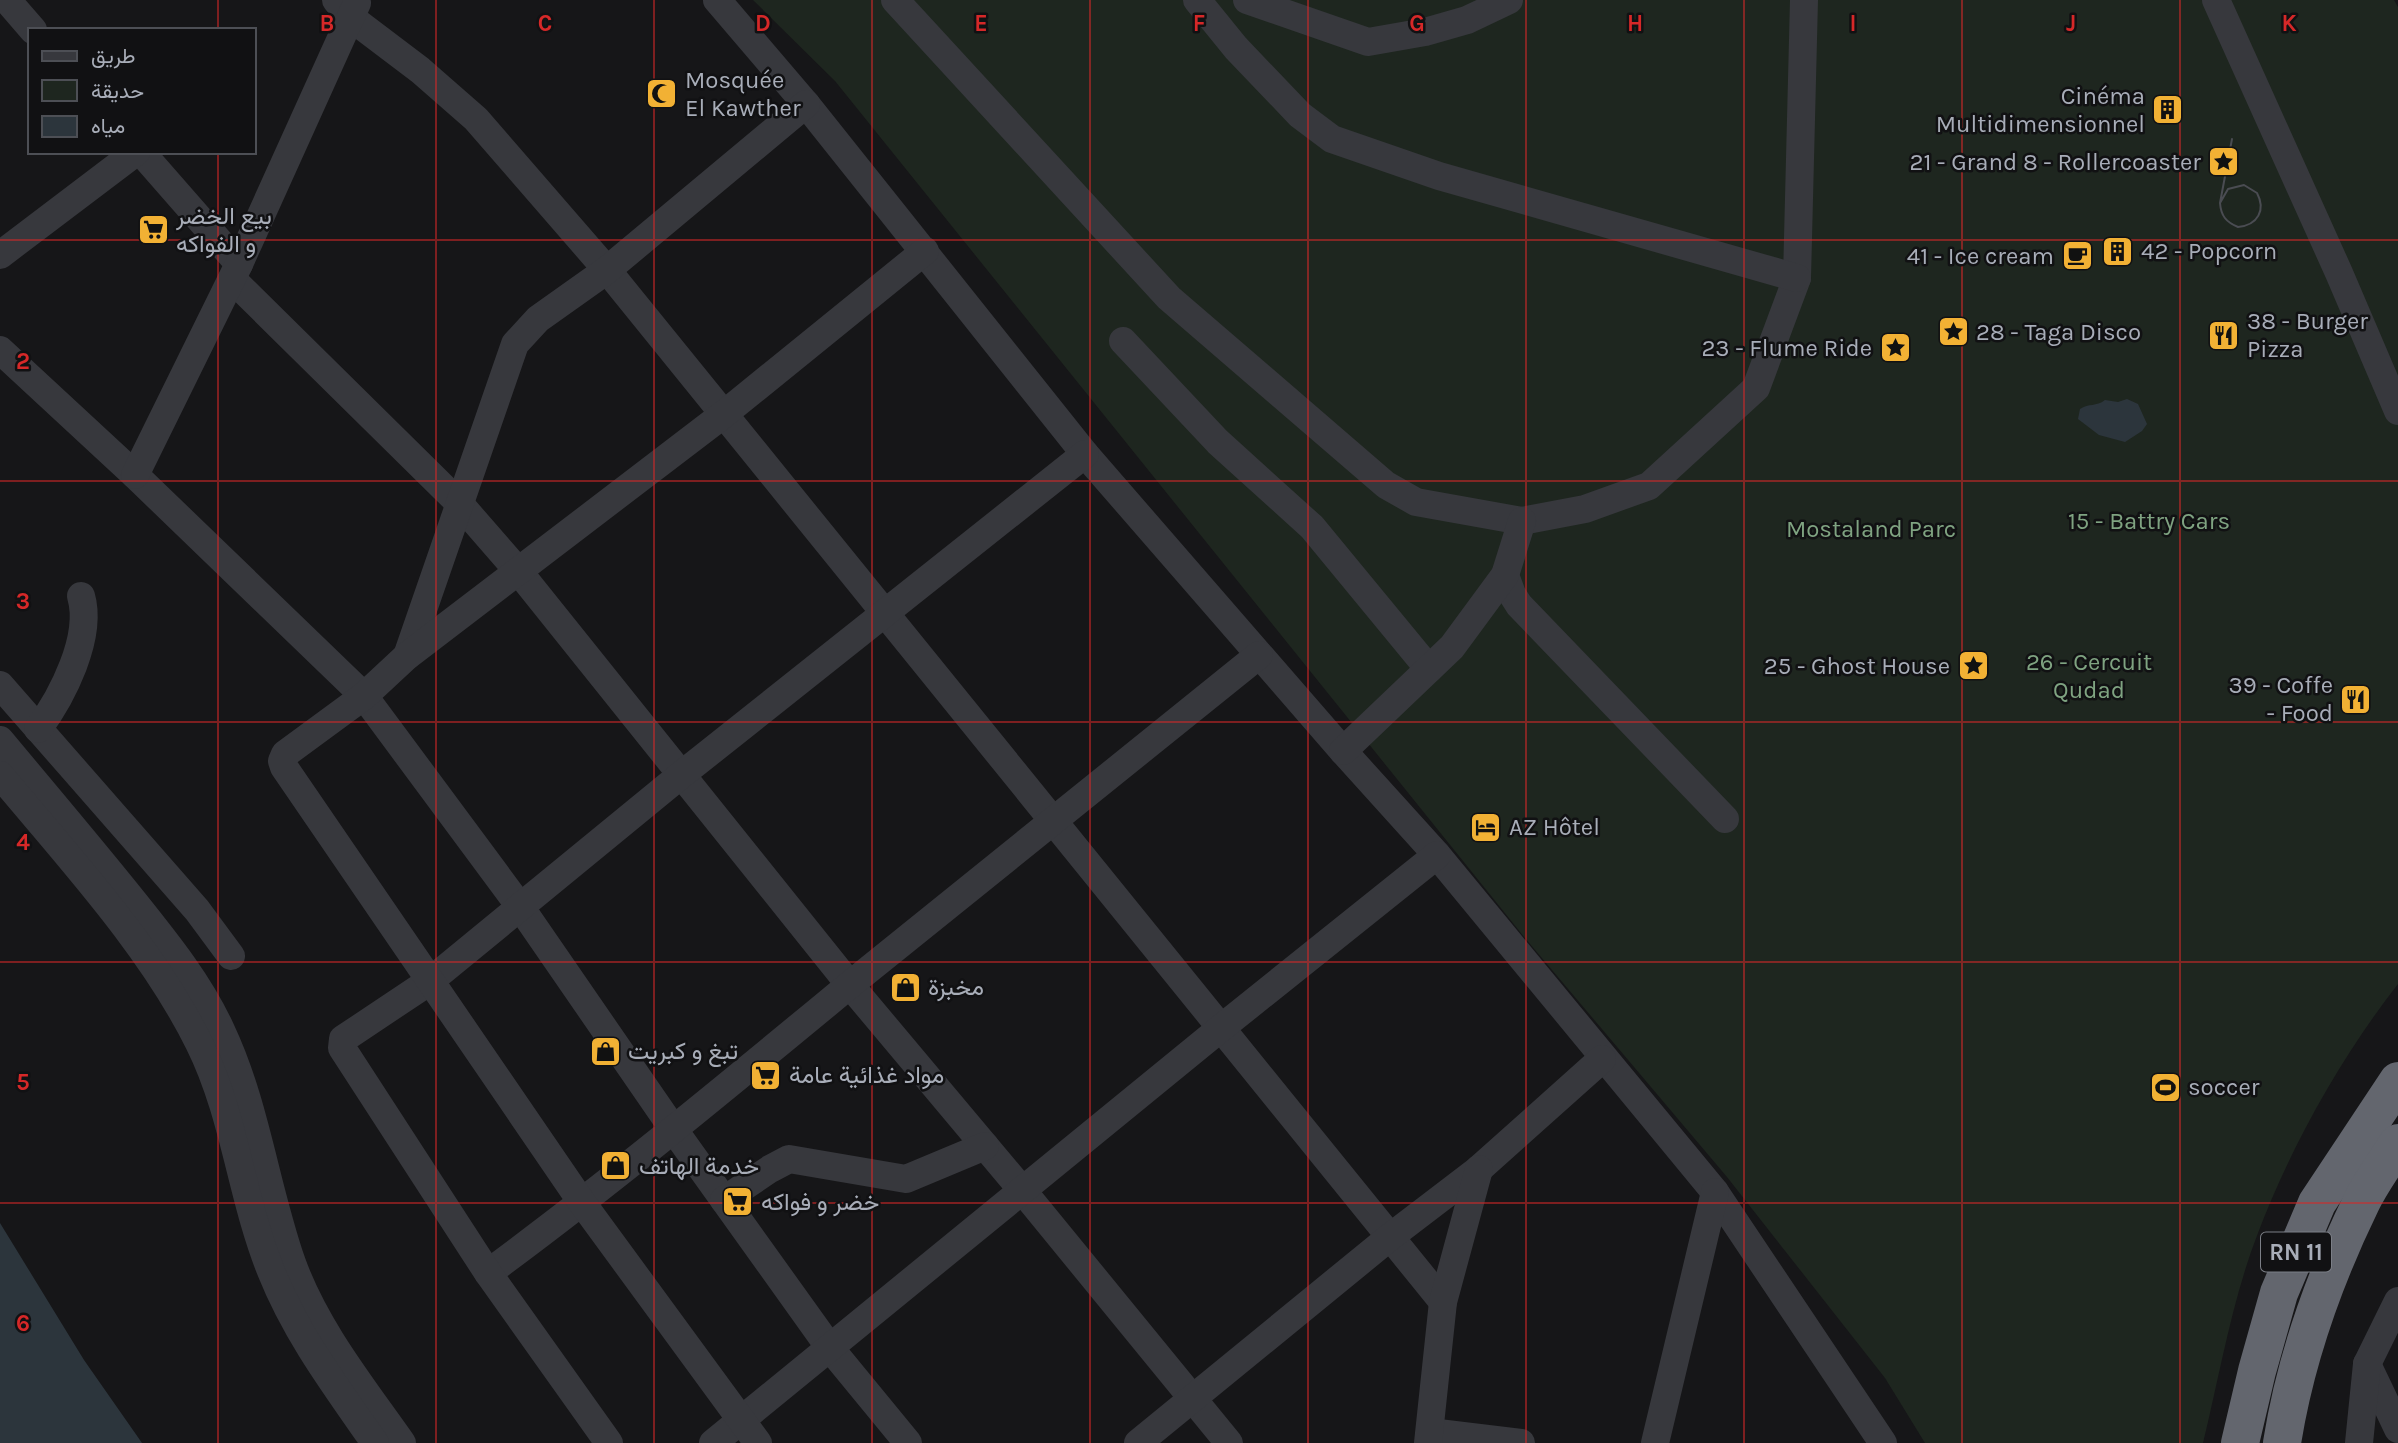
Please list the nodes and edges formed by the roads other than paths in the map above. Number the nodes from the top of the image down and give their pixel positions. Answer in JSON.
{"nodes":[{"id":1,"x":7,"y":0,"type":"edge"},
{"id":2,"x":717,"y":0,"type":"edge"},
{"id":3,"x":895,"y":0,"type":"edge"},
{"id":4,"x":1197,"y":0,"type":"edge"},
{"id":5,"x":1247,"y":0,"type":"edge"},
{"id":6,"x":1509,"y":0,"type":"edge"},
{"id":7,"x":1804,"y":0,"type":"edge"},
{"id":8,"x":2216,"y":0,"type":"edge"},
{"id":9,"x":348,"y":6,"type":"edge"},
{"id":10,"x":31,"y":28,"type":"edge"},
{"id":11,"x":806,"y":104,"type":"junction"},
{"id":12,"x":136,"y":154,"type":"edge"},
{"id":13,"x":141,"y":154,"type":"edge"},
{"id":14,"x":925,"y":251,"type":"junction"},
{"id":15,"x":0,"y":255,"type":"edge"},
{"id":16,"x":607,"y":270,"type":"junction"},
{"id":17,"x":235,"y":271,"type":"junction"},
{"id":18,"x":1797,"y":278,"type":"junction"},
{"id":19,"x":1123,"y":341,"type":"dead end"},
{"id":20,"x":0,"y":350,"type":"edge"},
{"id":21,"x":2398,"y":411,"type":"edge"},
{"id":22,"x":724,"y":414,"type":"junction"},
{"id":23,"x":1085,"y":454,"type":"junction"},
{"id":24,"x":135,"y":475,"type":"junction"},
{"id":25,"x":459,"y":503,"type":"junction"},
{"id":26,"x":1522,"y":521,"type":"junction"},
{"id":27,"x":519,"y":572,"type":"junction"},
{"id":28,"x":1505,"y":575,"type":"junction"},
{"id":29,"x":81,"y":596,"type":"dead end"},
{"id":30,"x":885,"y":613,"type":"junction"},
{"id":31,"x":1259,"y":655,"type":"junction"},
{"id":32,"x":407,"y":656,"type":"junction"},
{"id":33,"x":1429,"y":669,"type":"junction"},
{"id":34,"x":0,"y":685,"type":"edge"},
{"id":35,"x":364,"y":696,"type":"junction"},
{"id":36,"x":38,"y":729,"type":"junction"},
{"id":37,"x":0,"y":740,"type":"edge"},
{"id":38,"x":1343,"y":751,"type":"junction"},
{"id":39,"x":0,"y":775,"type":"edge"},
{"id":40,"x":681,"y":775,"type":"junction"},
{"id":41,"x":1725,"y":819,"type":"dead end"},
{"id":42,"x":1053,"y":820,"type":"junction"},
{"id":43,"x":1437,"y":855,"type":"junction"},
{"id":44,"x":521,"y":908,"type":"junction"},
{"id":45,"x":231,"y":956,"type":"dead end"},
{"id":46,"x":430,"y":981,"type":"junction"},
{"id":47,"x":849,"y":985,"type":"junction"},
{"id":48,"x":1221,"y":1028,"type":"junction"},
{"id":49,"x":1602,"y":1059,"type":"junction"},
{"id":50,"x":2398,"y":1081,"type":"edge"},
{"id":51,"x":674,"y":1130,"type":"junction"},
{"id":52,"x":2398,"y":1143,"type":"edge"},
{"id":53,"x":985,"y":1146,"type":"junction"},
{"id":54,"x":1479,"y":1169,"type":"junction"},
{"id":55,"x":1022,"y":1191,"type":"junction"},
{"id":56,"x":1715,"y":1192,"type":"junction"},
{"id":57,"x":724,"y":1200,"type":"junction"},
{"id":58,"x":583,"y":1204,"type":"junction"},
{"id":59,"x":1390,"y":1237,"type":"junction"},
{"id":60,"x":488,"y":1273,"type":"junction"},
{"id":61,"x":2398,"y":1301,"type":"edge"},
{"id":62,"x":1443,"y":1302,"type":"junction"},
{"id":63,"x":830,"y":1348,"type":"junction"},
{"id":64,"x":2367,"y":1364,"type":"junction"},
{"id":65,"x":1194,"y":1398,"type":"junction"},
{"id":66,"x":740,"y":1421,"type":"junction"},
{"id":67,"x":2398,"y":1429,"type":"edge"},
{"id":68,"x":1429,"y":1437,"type":"edge"},
{"id":69,"x":375,"y":1443,"type":"edge"},
{"id":70,"x":402,"y":1443,"type":"edge"},
{"id":71,"x":609,"y":1443,"type":"edge"},
{"id":72,"x":713,"y":1443,"type":"edge"},
{"id":73,"x":758,"y":1443,"type":"edge"},
{"id":74,"x":908,"y":1443,"type":"edge"},
{"id":75,"x":1138,"y":1443,"type":"edge"},
{"id":76,"x":1229,"y":1443,"type":"edge"},
{"id":77,"x":1521,"y":1443,"type":"edge"},
{"id":78,"x":1655,"y":1443,"type":"edge"},
{"id":79,"x":1883,"y":1443,"type":"edge"},
{"id":80,"x":2240,"y":1443,"type":"edge"},
{"id":81,"x":2282,"y":1443,"type":"edge"},
{"id":82,"x":2359,"y":1443,"type":"edge"}],
"edges":[{"from":1,"to":10,"type":"street"},
{"from":2,"to":11,"type":"street"},
{"from":3,"to":26,"type":"street"},
{"from":4,"to":18,"type":"street"},
{"from":5,"to":6,"type":"street"},
{"from":7,"to":18,"type":"street"},
{"from":8,"to":21,"type":"street"},
{"from":9,"to":16,"type":"street"},
{"from":9,"to":17,"type":"street"},
{"from":11,"to":14,"type":"street"},
{"from":11,"to":16,"type":"street"},
{"from":12,"to":15,"type":"street"},
{"from":13,"to":17,"type":"street"},
{"from":14,"to":22,"type":"street"},
{"from":14,"to":23,"type":"street"},
{"from":16,"to":22,"type":"street"},
{"from":16,"to":25,"type":"street"},
{"from":17,"to":24,"type":"street"},
{"from":17,"to":25,"type":"street"},
{"from":18,"to":26,"type":"street"},
{"from":19,"to":33,"type":"street"},
{"from":20,"to":24,"type":"street"},
{"from":22,"to":27,"type":"street"},
{"from":22,"to":30,"type":"street"},
{"from":23,"to":30,"type":"street"},
{"from":23,"to":31,"type":"street"},
{"from":24,"to":35,"type":"street"},
{"from":25,"to":27,"type":"street"},
{"from":25,"to":32,"type":"street"},
{"from":26,"to":28,"type":"street"},
{"from":27,"to":32,"type":"street"},
{"from":27,"to":40,"type":"street"},
{"from":28,"to":33,"type":"street"},
{"from":28,"to":41,"type":"street"},
{"from":29,"to":36,"type":"street"},
{"from":30,"to":40,"type":"street"},
{"from":30,"to":42,"type":"street"},
{"from":31,"to":38,"type":"street"},
{"from":31,"to":42,"type":"street"},
{"from":32,"to":35,"type":"street"},
{"from":33,"to":38,"type":"street"},
{"from":34,"to":36,"type":"street"},
{"from":35,"to":44,"type":"street"},
{"from":35,"to":46,"type":"street"},
{"from":36,"to":45,"type":"street"},
{"from":37,"to":70,"type":"street"},
{"from":38,"to":43,"type":"street"},
{"from":39,"to":69,"type":"street"},
{"from":40,"to":44,"type":"street"},
{"from":40,"to":47,"type":"street"},
{"from":42,"to":47,"type":"street"},
{"from":42,"to":48,"type":"street"},
{"from":43,"to":48,"type":"street"},
{"from":43,"to":49,"type":"street"},
{"from":44,"to":46,"type":"street"},
{"from":44,"to":51,"type":"street"},
{"from":46,"to":58,"type":"street"},
{"from":46,"to":60,"type":"street"},
{"from":47,"to":51,"type":"street"},
{"from":47,"to":53,"type":"street"},
{"from":48,"to":55,"type":"street"},
{"from":48,"to":59,"type":"street"},
{"from":49,"to":54,"type":"street"},
{"from":49,"to":56,"type":"street"},
{"from":50,"to":80,"type":"highway","number":"RN 11"},
{"from":51,"to":57,"type":"street"},
{"from":51,"to":58,"type":"street"},
{"from":52,"to":81,"type":"highway","number":"RN 11"},
{"from":53,"to":55,"type":"street"},
{"from":53,"to":57,"type":"street"},
{"from":54,"to":59,"type":"street"},
{"from":54,"to":62,"type":"street"},
{"from":55,"to":63,"type":"street"},
{"from":55,"to":65,"type":"street"},
{"from":56,"to":78,"type":"street"},
{"from":56,"to":79,"type":"street"},
{"from":57,"to":63,"type":"street"},
{"from":58,"to":60,"type":"street"},
{"from":58,"to":66,"type":"street"},
{"from":59,"to":62,"type":"street"},
{"from":59,"to":65,"type":"street"},
{"from":60,"to":71,"type":"street"},
{"from":61,"to":64,"type":"street"},
{"from":62,"to":68,"type":"street"},
{"from":63,"to":66,"type":"street"},
{"from":63,"to":74,"type":"street"},
{"from":64,"to":67,"type":"street"},
{"from":64,"to":82,"type":"street"},
{"from":65,"to":75,"type":"street"},
{"from":65,"to":76,"type":"street"},
{"from":66,"to":72,"type":"street"},
{"from":66,"to":73,"type":"street"},
{"from":68,"to":77,"type":"street"}]}
